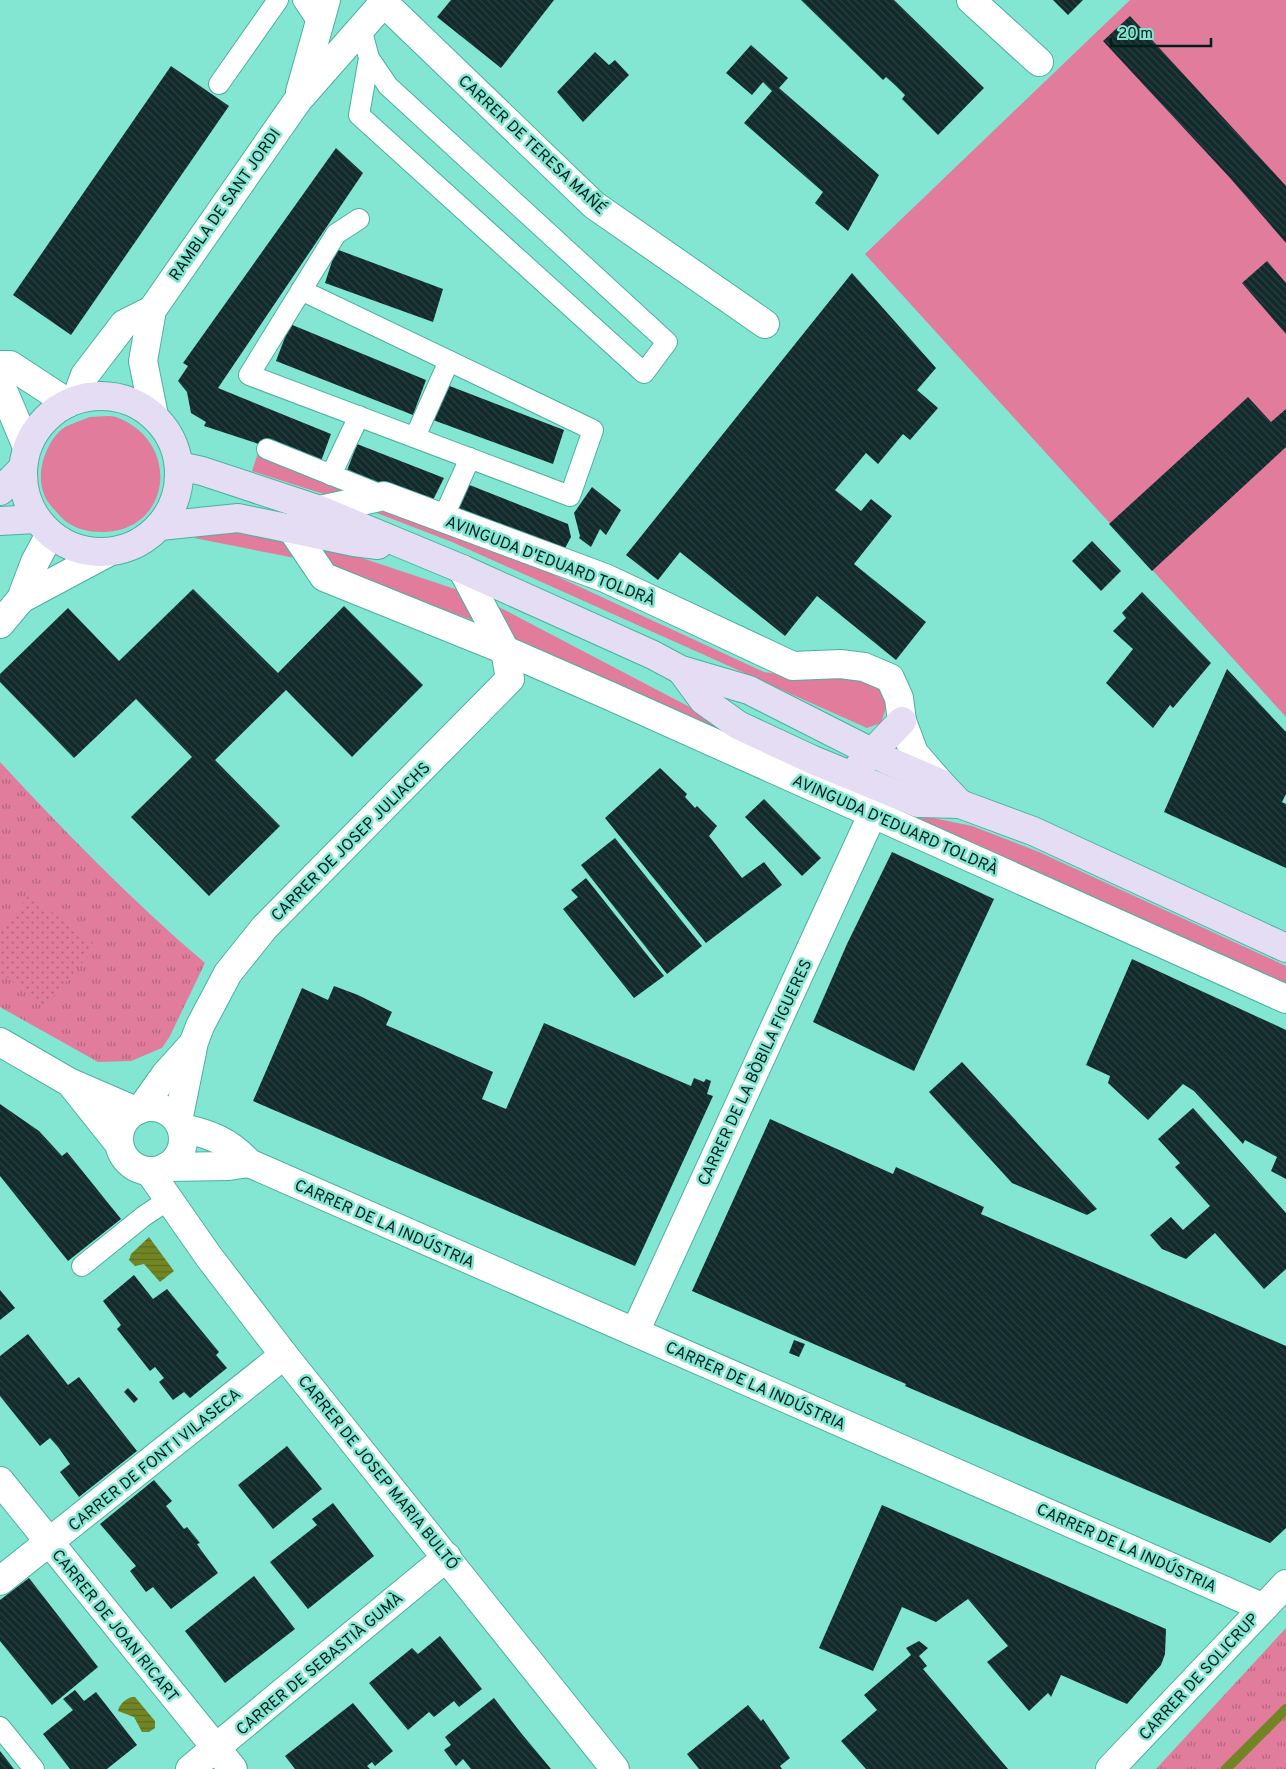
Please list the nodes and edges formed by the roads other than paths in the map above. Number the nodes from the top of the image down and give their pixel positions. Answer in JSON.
{"nodes":[{"id":1,"x":278,"y":0,"type":"edge"},
{"id":2,"x":302,"y":0,"type":"edge"},
{"id":3,"x":971,"y":0,"type":"edge"},
{"id":4,"x":384,"y":1,"type":"edge"},
{"id":5,"x":322,"y":12,"type":"edge"},
{"id":6,"x":361,"y":28,"type":"junction"},
{"id":7,"x":369,"y":58,"type":"junction"},
{"id":8,"x":1039,"y":62,"type":"dead end"},
{"id":9,"x":219,"y":84,"type":"dead end"},
{"id":10,"x":298,"y":100,"type":"junction"},
{"id":11,"x":359,"y":219,"type":"dead end"},
{"id":12,"x":301,"y":290,"type":"junction"},
{"id":13,"x":152,"y":310,"type":"junction"},
{"id":14,"x":765,"y":324,"type":"dead end"},
{"id":15,"x":449,"y":361,"type":"junction"},
{"id":16,"x":0,"y":365,"type":"edge"},
{"id":17,"x":0,"y":383,"type":"edge"},
{"id":18,"x":72,"y":401,"type":"junction"},
{"id":19,"x":154,"y":416,"type":"junction"},
{"id":20,"x":359,"y":416,"type":"junction"},
{"id":21,"x":415,"y":437,"type":"junction"},
{"id":22,"x":267,"y":449,"type":"dead end"},
{"id":23,"x":25,"y":458,"type":"junction"},
{"id":24,"x":470,"y":458,"type":"junction"},
{"id":25,"x":179,"y":466,"type":"junction"},
{"id":26,"x":330,"y":474,"type":"junction"},
{"id":27,"x":0,"y":491,"type":"edge"},
{"id":28,"x":384,"y":496,"type":"junction"},
{"id":29,"x":320,"y":510,"type":"junction"},
{"id":30,"x":443,"y":518,"type":"junction"},
{"id":31,"x":0,"y":521,"type":"edge"},
{"id":32,"x":43,"y":526,"type":"junction"},
{"id":33,"x":160,"y":526,"type":"junction"},
{"id":34,"x":290,"y":528,"type":"junction"},
{"id":35,"x":412,"y":549,"type":"junction"},
{"id":36,"x":107,"y":553,"type":"junction"},
{"id":37,"x":462,"y":569,"type":"junction"},
{"id":38,"x":21,"y":600,"type":"junction"},
{"id":39,"x":0,"y":624,"type":"edge"},
{"id":40,"x":505,"y":650,"type":"junction"},
{"id":41,"x":681,"y":670,"type":"junction"},
{"id":42,"x":902,"y":721,"type":"junction"},
{"id":43,"x":873,"y":753,"type":"junction"},
{"id":44,"x":813,"y":760,"type":"junction"},
{"id":45,"x":940,"y":783,"type":"junction"},
{"id":46,"x":960,"y":804,"type":"junction"},
{"id":47,"x":873,"y":813,"type":"junction"},
{"id":48,"x":1286,"y":948,"type":"edge"},
{"id":49,"x":1286,"y":999,"type":"edge"},
{"id":50,"x":0,"y":1042,"type":"edge"},
{"id":51,"x":194,"y":1042,"type":"junction"},
{"id":52,"x":69,"y":1082,"type":"junction"},
{"id":53,"x":139,"y":1110,"type":"junction"},
{"id":54,"x":180,"y":1125,"type":"junction"},
{"id":55,"x":119,"y":1144,"type":"junction"},
{"id":56,"x":249,"y":1163,"type":"junction"},
{"id":57,"x":157,"y":1169,"type":"junction"},
{"id":58,"x":168,"y":1200,"type":"junction"},
{"id":59,"x":82,"y":1266,"type":"dead end"},
{"id":60,"x":635,"y":1332,"type":"junction"},
{"id":61,"x":284,"y":1355,"type":"junction"},
{"id":62,"x":0,"y":1481,"type":"edge"},
{"id":63,"x":49,"y":1543,"type":"junction"},
{"id":64,"x":447,"y":1557,"type":"junction"},
{"id":65,"x":0,"y":1581,"type":"edge"},
{"id":66,"x":1286,"y":1584,"type":"edge"},
{"id":67,"x":1262,"y":1607,"type":"junction"},
{"id":68,"x":0,"y":1727,"type":"edge"},
{"id":69,"x":225,"y":1759,"type":"edge"},
{"id":70,"x":34,"y":1769,"type":"edge"},
{"id":71,"x":190,"y":1769,"type":"edge"},
{"id":72,"x":614,"y":1769,"type":"edge"},
{"id":73,"x":1110,"y":1769,"type":"edge"}],
"edges":[{"from":1,"to":9,"type":"lane"},
{"from":2,"to":5,"type":"lane"},
{"from":3,"to":8,"type":"street"},
{"from":4,"to":6,"type":"street","name":"RAMBLA DE SANT JORDI"},
{"from":4,"to":14,"type":"street","name":"CARRER DE TERESA MAÑÉ"},
{"from":5,"to":10,"type":"street","name":"RAMBLA DE SANT JORDI"},
{"from":6,"to":7,"type":"lane"},
{"from":6,"to":10,"type":"street","name":"RAMBLA DE SANT JORDI"},
{"from":7,"to":7,"type":"lane"},
{"from":10,"to":13,"type":"street","name":"RAMBLA DE SANT JORDI"},
{"from":11,"to":12,"type":"lane"},
{"from":12,"to":15,"type":"lane"},
{"from":12,"to":20,"type":"lane"},
{"from":13,"to":18,"type":"street","name":"RAMBLA DE SANT JORDI"},
{"from":13,"to":19,"type":"street","name":"RAMBLA DE SANT JORDI"},
{"from":15,"to":21,"type":"lane"},
{"from":15,"to":24,"type":"lane"},
{"from":16,"to":18,"type":"street"},
{"from":17,"to":23,"type":"street"},
{"from":18,"to":19,"type":"street"},
{"from":18,"to":23,"type":"street"},
{"from":19,"to":25,"type":"street"},
{"from":20,"to":21,"type":"lane"},
{"from":20,"to":26,"type":"lane"},
{"from":21,"to":24,"type":"lane"},
{"from":22,"to":26,"type":"lane"},
{"from":23,"to":27,"type":"street"},
{"from":23,"to":32,"type":"street"},
{"from":24,"to":30,"type":"lane"},
{"from":25,"to":29,"type":"street","name":"AVINGUDA D'EDUARD TOLDRÀ"},
{"from":25,"to":33,"type":"street"},
{"from":26,"to":28,"type":"lane"},
{"from":28,"to":29,"type":"street"},
{"from":28,"to":30,"type":"street","name":"AVINGUDA D'EDUARD TOLDRÀ"},
{"from":29,"to":35,"type":"street","name":"AVINGUDA D'EDUARD TOLDRÀ"},
{"from":30,"to":42,"type":"street","name":"AVINGUDA D'EDUARD TOLDRÀ"},
{"from":31,"to":32,"type":"street"},
{"from":32,"to":36,"type":"street"},
{"from":32,"to":38,"type":"street"},
{"from":33,"to":34,"type":"street","name":"AVINGUDA D'EDUARD TOLDRÀ"},
{"from":33,"to":36,"type":"street"},
{"from":34,"to":35,"type":"street","name":"AVINGUDA D'EDUARD TOLDRÀ"},
{"from":34,"to":40,"type":"street","name":"AVINGUDA D'EDUARD TOLDRÀ"},
{"from":35,"to":37,"type":"street","name":"AVINGUDA D'EDUARD TOLDRÀ"},
{"from":36,"to":38,"type":"street"},
{"from":37,"to":40,"type":"street"},
{"from":37,"to":41,"type":"street","name":"AVINGUDA D'EDUARD TOLDRÀ"},
{"from":38,"to":39,"type":"street"},
{"from":40,"to":47,"type":"street","name":"AVINGUDA D'EDUARD TOLDRÀ"},
{"from":40,"to":51,"type":"street","name":"CARRER DE JOSEP JULIACHS"},
{"from":41,"to":43,"type":"street","name":"AVINGUDA D'EDUARD TOLDRÀ"},
{"from":41,"to":44,"type":"street","name":"AVINGUDA D'EDUARD TOLDRÀ"},
{"from":42,"to":43,"type":"street"},
{"from":42,"to":45,"type":"street","name":"AVINGUDA D'EDUARD TOLDRÀ"},
{"from":43,"to":44,"type":"street"},
{"from":43,"to":45,"type":"street","name":"AVINGUDA D'EDUARD TOLDRÀ"},
{"from":44,"to":46,"type":"street","name":"AVINGUDA D'EDUARD TOLDRÀ"},
{"from":45,"to":46,"type":"street","name":"AVINGUDA D'EDUARD TOLDRÀ"},
{"from":46,"to":48,"type":"street","name":"AVINGUDA D'EDUARD TOLDRÀ"},
{"from":47,"to":49,"type":"street","name":"AVINGUDA D'EDUARD TOLDRÀ"},
{"from":47,"to":60,"type":"street","name":"CARRER DE LA BÒBILA FIGUERES"},
{"from":50,"to":52,"type":"street"},
{"from":51,"to":53,"type":"street","name":"CARRER DE JOSEP JULIACHS"},
{"from":51,"to":54,"type":"street","name":"CARRER DE JOSEP JULIACHS"},
{"from":52,"to":53,"type":"street"},
{"from":52,"to":55,"type":"street"},
{"from":53,"to":54,"type":"street"},
{"from":53,"to":55,"type":"street"},
{"from":54,"to":56,"type":"street","name":"CARRER DE LA INDÚSTRIA"},
{"from":54,"to":57,"type":"street"},
{"from":55,"to":57,"type":"street"},
{"from":56,"to":57,"type":"street"},
{"from":56,"to":60,"type":"street","name":"CARRER DE LA INDÚSTRIA"},
{"from":57,"to":58,"type":"street","name":"CARRER DE JOSEP MARIA BULTÓ"},
{"from":58,"to":59,"type":"lane"},
{"from":58,"to":61,"type":"street","name":"CARRER DE JOSEP MARIA BULTÓ"},
{"from":60,"to":67,"type":"street","name":"CARRER DE LA INDÚSTRIA"},
{"from":61,"to":63,"type":"street","name":"CARRER DE FONT I VILASECA"},
{"from":61,"to":64,"type":"street","name":"CARRER DE JOSEP MARIA BULTÓ"},
{"from":62,"to":63,"type":"street","name":"CARRER DE JOAN RICART"},
{"from":63,"to":65,"type":"street","name":"CARRER DE FONT I VILASECA"},
{"from":63,"to":69,"type":"street","name":"CARRER DE JOAN RICART"},
{"from":64,"to":69,"type":"street","name":"CARRER DE SEBASTIÀ GUMÀ"},
{"from":64,"to":72,"type":"street","name":"CARRER DE JOSEP MARIA BULTÓ"},
{"from":66,"to":67,"type":"street","name":"CARRER DE SOLICRUP"},
{"from":67,"to":73,"type":"street","name":"CARRER DE SOLICRUP"},
{"from":68,"to":70,"type":"lane"},
{"from":69,"to":71,"type":"street","name":"CARRER DE SEBASTIÀ GUMÀ"}]}
